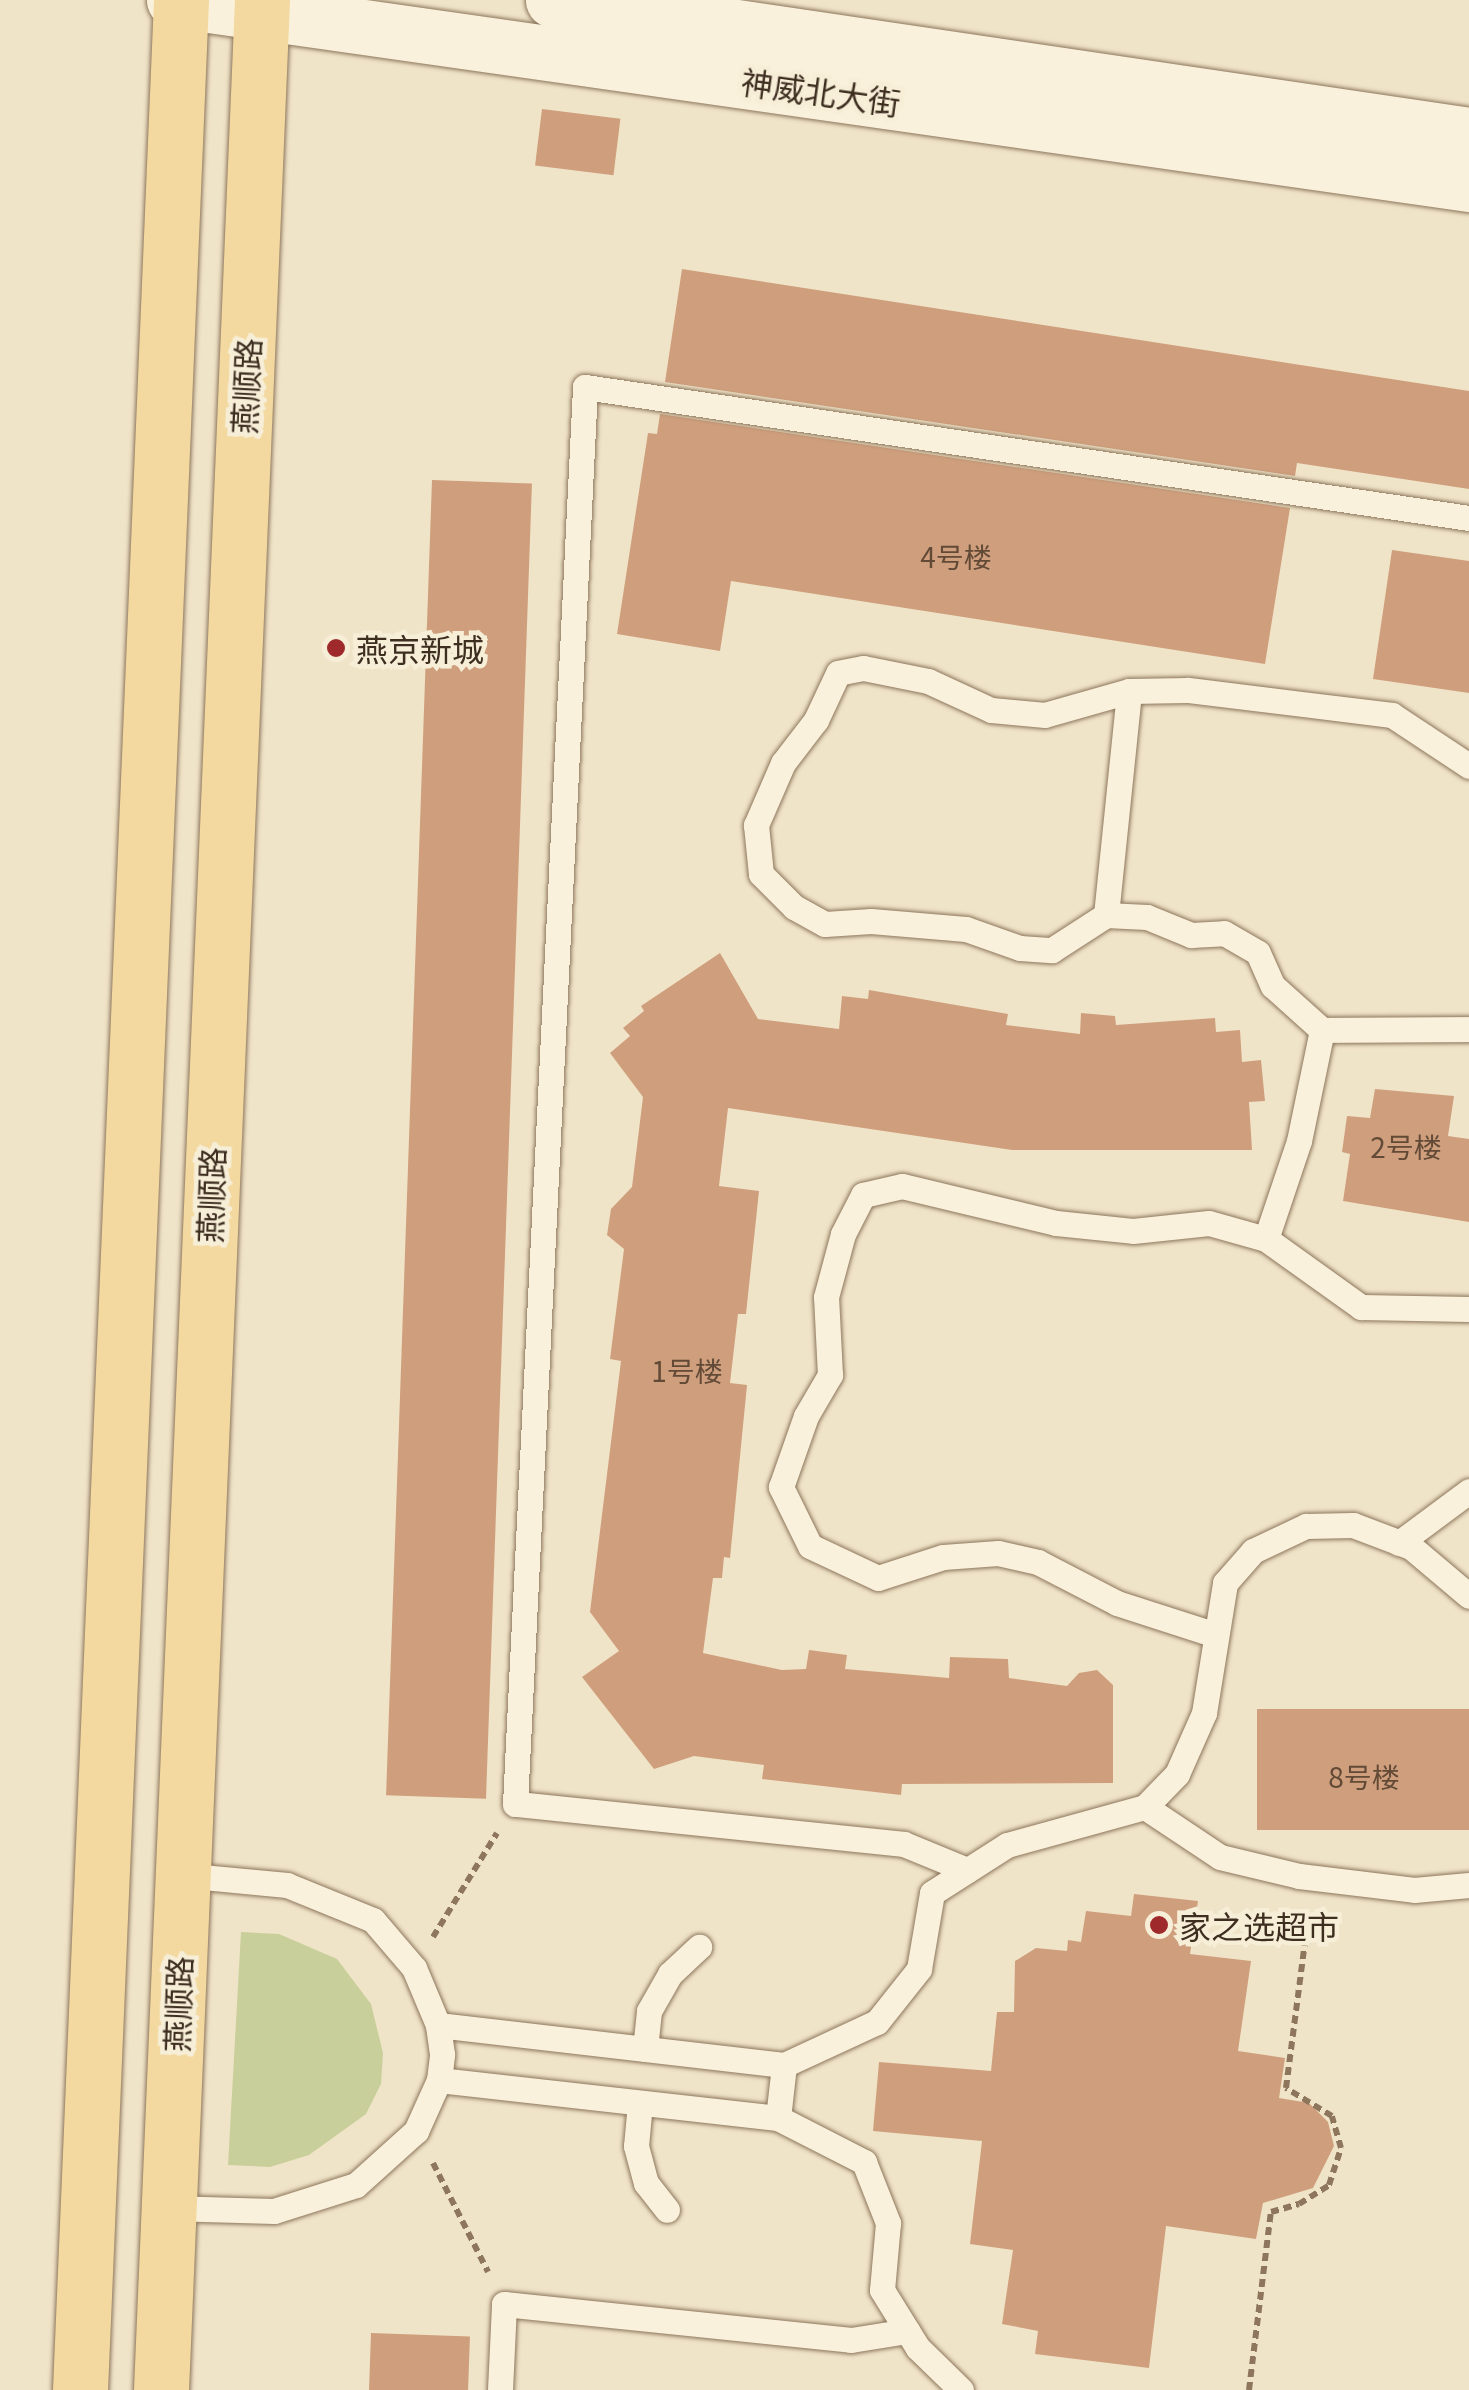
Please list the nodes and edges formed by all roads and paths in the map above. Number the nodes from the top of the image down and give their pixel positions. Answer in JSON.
{"nodes":[{"id":1,"x":179,"y":0,"type":"edge"},
{"id":2,"x":553,"y":0,"type":"edge"},
{"id":3,"x":262,"y":6,"type":"edge"},
{"id":4,"x":1469,"y":135,"type":"edge"},
{"id":5,"x":1469,"y":184,"type":"edge"},
{"id":6,"x":1469,"y":518,"type":"edge"},
{"id":7,"x":1130,"y":691,"type":"junction"},
{"id":8,"x":1469,"y":766,"type":"edge"},
{"id":9,"x":1106,"y":915,"type":"junction"},
{"id":10,"x":1469,"y":1028,"type":"edge"},
{"id":11,"x":1322,"y":1030,"type":"junction"},
{"id":12,"x":1266,"y":1239,"type":"junction"},
{"id":13,"x":1469,"y":1309,"type":"edge"},
{"id":14,"x":1469,"y":1490,"type":"edge"},
{"id":15,"x":1399,"y":1543,"type":"junction"},
{"id":16,"x":1469,"y":1596,"type":"edge"},
{"id":17,"x":1216,"y":1635,"type":"junction"},
{"id":18,"x":515,"y":1804,"type":"junction"},
{"id":19,"x":1145,"y":1807,"type":"junction"},
{"id":20,"x":967,"y":1870,"type":"junction"},
{"id":21,"x":182,"y":1874,"type":"junction"},
{"id":22,"x":1313,"y":1878,"type":"junction"},
{"id":23,"x":1469,"y":1885,"type":"edge"},
{"id":24,"x":700,"y":1947,"type":"dead end"},
{"id":25,"x":414,"y":1968,"type":"junction"},
{"id":26,"x":438,"y":2025,"type":"junction"},
{"id":27,"x":645,"y":2048,"type":"junction"},
{"id":28,"x":784,"y":2065,"type":"junction"},
{"id":29,"x":439,"y":2080,"type":"junction"},
{"id":30,"x":640,"y":2103,"type":"junction"},
{"id":31,"x":778,"y":2118,"type":"junction"},
{"id":32,"x":416,"y":2130,"type":"junction"},
{"id":33,"x":168,"y":2208,"type":"junction"},
{"id":34,"x":666,"y":2210,"type":"dead end"},
{"id":35,"x":504,"y":2304,"type":"junction"},
{"id":36,"x":907,"y":2331,"type":"junction"},
{"id":37,"x":80,"y":2390,"type":"edge"},
{"id":38,"x":161,"y":2390,"type":"edge"},
{"id":39,"x":500,"y":2390,"type":"edge"},
{"id":40,"x":961,"y":2390,"type":"edge"},
{"id":41,"x":1249,"y":2390,"type":"edge"}],
"edges":[{"from":1,"to":3,"type":"street","name":"神威北大街"},
{"from":1,"to":37,"type":"main road"},
{"from":2,"to":4,"type":"street","name":"神威北大街"},
{"from":3,"to":5,"type":"street","name":"神威北大街"},
{"from":3,"to":21,"type":"main road","name":"燕顺路"},
{"from":6,"to":18,"type":"lane"},
{"from":7,"to":8,"type":"lane"},
{"from":7,"to":9,"type":"lane"},
{"from":7,"to":9,"type":"lane"},
{"from":9,"to":11,"type":"lane"},
{"from":10,"to":11,"type":"lane"},
{"from":11,"to":12,"type":"lane"},
{"from":12,"to":13,"type":"lane"},
{"from":12,"to":17,"type":"lane"},
{"from":14,"to":15,"type":"lane"},
{"from":15,"to":16,"type":"lane"},
{"from":15,"to":17,"type":"lane"},
{"from":17,"to":19,"type":"lane"},
{"from":18,"to":20,"type":"lane"},
{"from":18,"to":25,"type":"path"},
{"from":19,"to":20,"type":"lane"},
{"from":19,"to":22,"type":"lane"},
{"from":20,"to":28,"type":"lane"},
{"from":21,"to":25,"type":"lane"},
{"from":21,"to":33,"type":"main road","name":"燕顺路"},
{"from":22,"to":23,"type":"lane"},
{"from":22,"to":41,"type":"path"},
{"from":24,"to":27,"type":"lane"},
{"from":25,"to":26,"type":"lane"},
{"from":26,"to":27,"type":"lane"},
{"from":26,"to":29,"type":"lane"},
{"from":27,"to":28,"type":"lane"},
{"from":28,"to":31,"type":"lane"},
{"from":29,"to":30,"type":"lane"},
{"from":29,"to":32,"type":"lane"},
{"from":30,"to":31,"type":"lane"},
{"from":30,"to":34,"type":"lane"},
{"from":31,"to":36,"type":"lane"},
{"from":32,"to":33,"type":"lane"},
{"from":32,"to":35,"type":"path"},
{"from":33,"to":38,"type":"main road","name":"燕顺路"},
{"from":35,"to":36,"type":"lane"},
{"from":35,"to":39,"type":"lane"},
{"from":36,"to":40,"type":"lane"}]}
